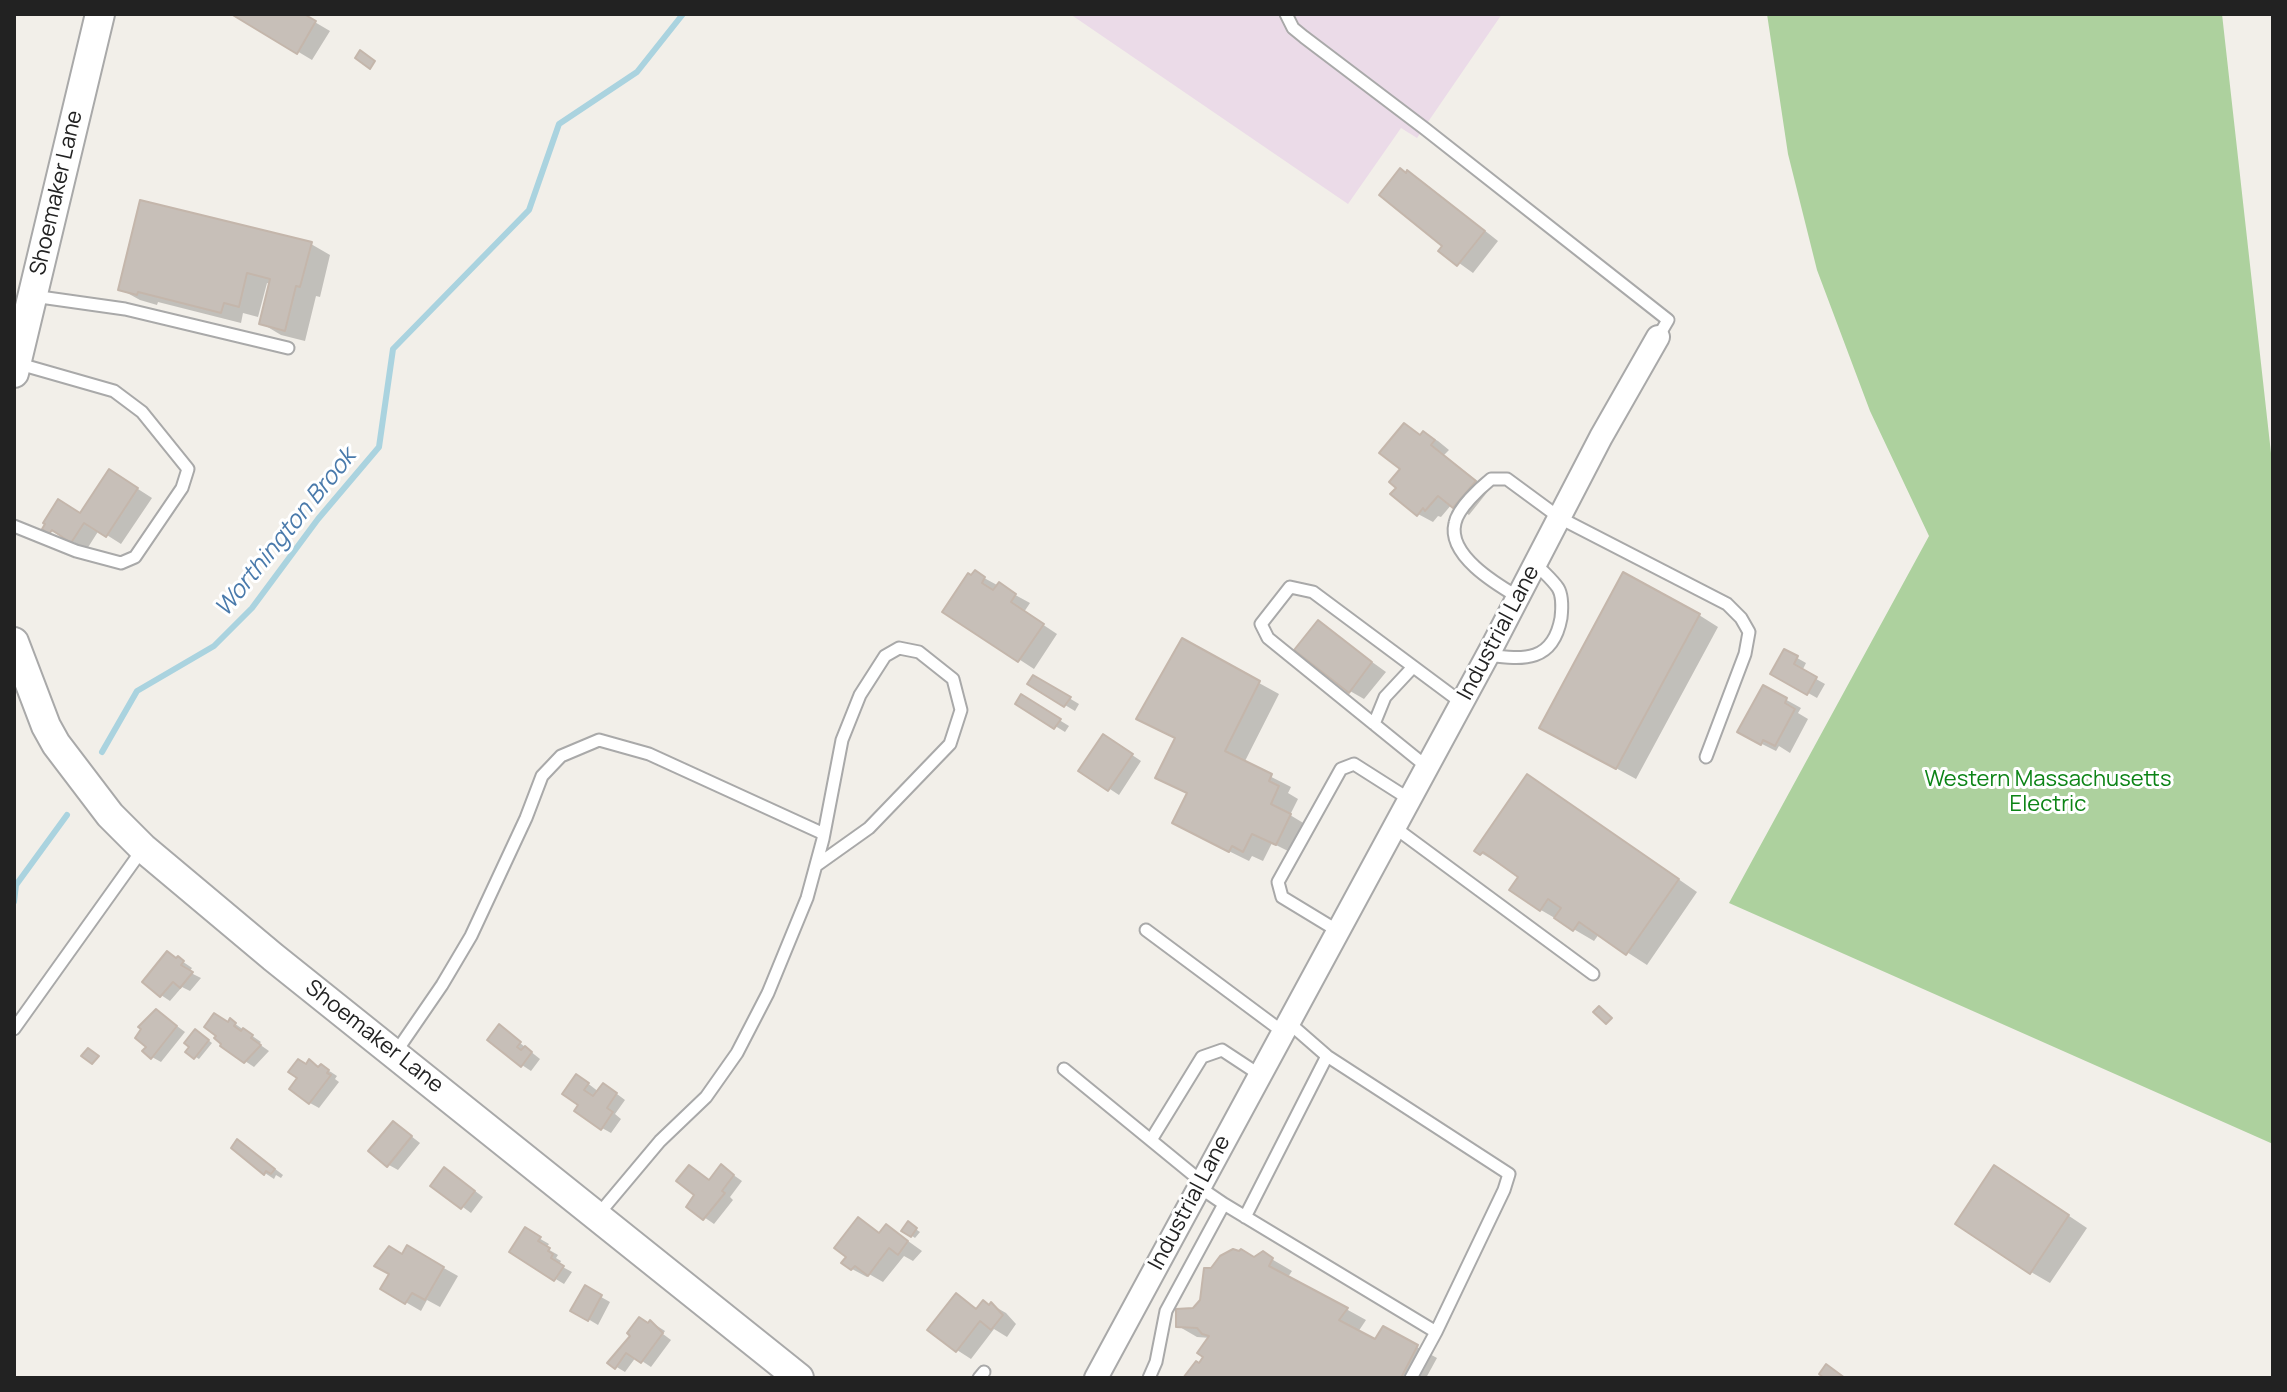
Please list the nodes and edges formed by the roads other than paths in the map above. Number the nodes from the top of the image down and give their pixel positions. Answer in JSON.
{"nodes":[{"id":1,"x":100,"y":14,"type":"edge"},
{"id":2,"x":1286,"y":14,"type":"edge"},
{"id":3,"x":32,"y":296,"type":"junction"},
{"id":4,"x":1658,"y":337,"type":"joint"},
{"id":5,"x":288,"y":348,"type":"dead end"},
{"id":6,"x":15,"y":368,"type":"edge"},
{"id":7,"x":1560,"y":518,"type":"junction"},
{"id":8,"x":14,"y":526,"type":"edge"},
{"id":9,"x":1536,"y":564,"type":"junction"},
{"id":10,"x":1518,"y":597,"type":"junction"},
{"id":11,"x":14,"y":642,"type":"edge"},
{"id":12,"x":1488,"y":655,"type":"junction"},
{"id":13,"x":1413,"y":667,"type":"junction"},
{"id":14,"x":1462,"y":703,"type":"junction"},
{"id":15,"x":1374,"y":724,"type":"junction"},
{"id":16,"x":1706,"y":757,"type":"dead end"},
{"id":17,"x":1427,"y":767,"type":"junction"},
{"id":18,"x":1409,"y":799,"type":"junction"},
{"id":19,"x":1394,"y":827,"type":"junction"},
{"id":20,"x":824,"y":834,"type":"junction"},
{"id":21,"x":143,"y":848,"type":"junction"},
{"id":22,"x":817,"y":865,"type":"junction"},
{"id":23,"x":1146,"y":930,"type":"dead end"},
{"id":24,"x":1338,"y":931,"type":"junction"},
{"id":25,"x":1593,"y":974,"type":"dead end"},
{"id":26,"x":1286,"y":1027,"type":"junction"},
{"id":27,"x":14,"y":1029,"type":"edge"},
{"id":28,"x":395,"y":1053,"type":"junction"},
{"id":29,"x":1327,"y":1056,"type":"junction"},
{"id":30,"x":1064,"y":1069,"type":"dead end"},
{"id":31,"x":1260,"y":1075,"type":"junction"},
{"id":32,"x":1151,"y":1140,"type":"junction"},
{"id":33,"x":1200,"y":1184,"type":"junction"},
{"id":34,"x":1224,"y":1204,"type":"junction"},
{"id":35,"x":597,"y":1216,"type":"junction"},
{"id":36,"x":1245,"y":1217,"type":"junction"},
{"id":37,"x":1436,"y":1332,"type":"junction"},
{"id":38,"x":799,"y":1378,"type":"edge"},
{"id":39,"x":1096,"y":1378,"type":"edge"},
{"id":40,"x":1149,"y":1378,"type":"edge"},
{"id":41,"x":1411,"y":1378,"type":"edge"}],
"edges":[{"from":1,"to":3,"type":"street","name":"Shoemaker Lane"},
{"from":2,"to":4,"type":"lane","name":"Industrial Lane"},
{"from":3,"to":5,"type":"lane"},
{"from":3,"to":6,"type":"street","name":"Shoemaker Lane"},
{"from":4,"to":7,"type":"street","name":"Industrial Lane"},
{"from":6,"to":8,"type":"lane"},
{"from":7,"to":9,"type":"street","name":"Industrial Lane"},
{"from":7,"to":10,"type":"lane"},
{"from":7,"to":16,"type":"lane"},
{"from":9,"to":10,"type":"street","name":"Industrial Lane"},
{"from":9,"to":12,"type":"lane"},
{"from":10,"to":12,"type":"street","name":"Industrial Lane"},
{"from":11,"to":21,"type":"street","name":"Shoemaker Lane"},
{"from":12,"to":14,"type":"street","name":"Industrial Lane"},
{"from":13,"to":14,"type":"lane"},
{"from":13,"to":15,"type":"lane"},
{"from":13,"to":15,"type":"lane"},
{"from":14,"to":17,"type":"street","name":"Industrial Lane"},
{"from":15,"to":17,"type":"lane"},
{"from":17,"to":18,"type":"street","name":"Industrial Lane"},
{"from":18,"to":19,"type":"street","name":"Industrial Lane"},
{"from":18,"to":24,"type":"lane"},
{"from":19,"to":24,"type":"street","name":"Industrial Lane"},
{"from":19,"to":25,"type":"lane"},
{"from":20,"to":22,"type":"lane"},
{"from":20,"to":22,"type":"lane"},
{"from":20,"to":28,"type":"lane"},
{"from":21,"to":27,"type":"lane"},
{"from":21,"to":28,"type":"street","name":"Shoemaker Lane"},
{"from":22,"to":35,"type":"lane"},
{"from":23,"to":26,"type":"lane"},
{"from":24,"to":26,"type":"street","name":"Industrial Lane"},
{"from":26,"to":29,"type":"lane"},
{"from":26,"to":31,"type":"street","name":"Industrial Lane"},
{"from":28,"to":35,"type":"street","name":"Shoemaker Lane"},
{"from":29,"to":36,"type":"lane"},
{"from":29,"to":37,"type":"lane"},
{"from":30,"to":32,"type":"lane"},
{"from":31,"to":32,"type":"lane"},
{"from":31,"to":33,"type":"street","name":"Industrial Lane"},
{"from":32,"to":33,"type":"lane"},
{"from":33,"to":34,"type":"lane"},
{"from":33,"to":39,"type":"street","name":"Industrial Lane"},
{"from":34,"to":36,"type":"lane"},
{"from":34,"to":40,"type":"lane"},
{"from":35,"to":38,"type":"street","name":"Shoemaker Lane"},
{"from":36,"to":37,"type":"lane"},
{"from":37,"to":41,"type":"lane"}]}
